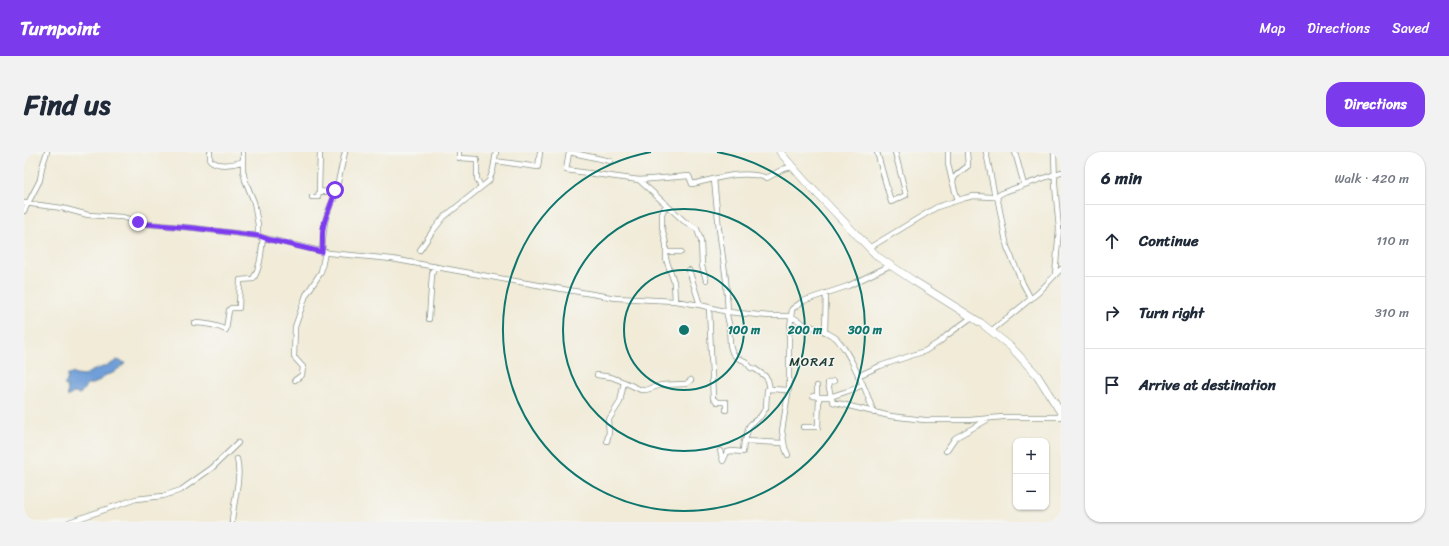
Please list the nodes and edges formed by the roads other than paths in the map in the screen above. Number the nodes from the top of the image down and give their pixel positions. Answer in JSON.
{"nodes":[{"id":1,"x":48,"y":152,"type":"edge"},
{"id":2,"x":210,"y":152,"type":"edge"},
{"id":3,"x":243,"y":152,"type":"edge"},
{"id":4,"x":320,"y":152,"type":"edge"},
{"id":5,"x":345,"y":152,"type":"edge"},
{"id":6,"x":459,"y":152,"type":"edge"},
{"id":7,"x":496,"y":152,"type":"edge"},
{"id":8,"x":540,"y":152,"type":"edge"},
{"id":9,"x":569,"y":152,"type":"edge"},
{"id":10,"x":780,"y":152,"type":"edge"},
{"id":11,"x":877,"y":152,"type":"edge"},
{"id":12,"x":894,"y":152,"type":"edge"},
{"id":13,"x":948,"y":152,"type":"edge"},
{"id":14,"x":967,"y":152,"type":"edge"},
{"id":15,"x":986,"y":152,"type":"edge"},
{"id":16,"x":1015,"y":152,"type":"edge"},
{"id":17,"x":1054,"y":152,"type":"edge"},
{"id":18,"x":243,"y":160,"type":"junction"},
{"id":19,"x":495,"y":161,"type":"junction"},
{"id":20,"x":610,"y":161,"type":"dead end"},
{"id":21,"x":792,"y":167,"type":"junction"},
{"id":22,"x":1061,"y":172,"type":"edge"},
{"id":23,"x":1055,"y":175,"type":"junction"},
{"id":24,"x":639,"y":180,"type":"junction"},
{"id":25,"x":714,"y":180,"type":"junction"},
{"id":26,"x":952,"y":181,"type":"junction"},
{"id":27,"x":1024,"y":185,"type":"junction"},
{"id":28,"x":481,"y":187,"type":"junction"},
{"id":29,"x":320,"y":191,"type":"junction"},
{"id":30,"x":335,"y":193,"type":"junction"},
{"id":31,"x":996,"y":196,"type":"junction"},
{"id":32,"x":312,"y":197,"type":"dead end"},
{"id":33,"x":958,"y":200,"type":"junction"},
{"id":34,"x":26,"y":204,"type":"edge"},
{"id":35,"x":666,"y":204,"type":"junction"},
{"id":36,"x":24,"y":212,"type":"edge"},
{"id":37,"x":261,"y":237,"type":"junction"},
{"id":38,"x":869,"y":248,"type":"junction"},
{"id":39,"x":420,"y":250,"type":"dead end"},
{"id":40,"x":323,"y":252,"type":"junction"},
{"id":41,"x":666,"y":252,"type":"junction"},
{"id":42,"x":681,"y":252,"type":"dead end"},
{"id":43,"x":890,"y":265,"type":"junction"},
{"id":44,"x":434,"y":266,"type":"junction"},
{"id":45,"x":1061,"y":269,"type":"edge"},
{"id":46,"x":689,"y":270,"type":"dead end"},
{"id":47,"x":1055,"y":274,"type":"junction"},
{"id":48,"x":706,"y":280,"type":"dead end"},
{"id":49,"x":826,"y":293,"type":"junction"},
{"id":50,"x":1031,"y":299,"type":"junction"},
{"id":51,"x":675,"y":301,"type":"junction"},
{"id":52,"x":700,"y":305,"type":"junction"},
{"id":53,"x":709,"y":307,"type":"junction"},
{"id":54,"x":727,"y":312,"type":"junction"},
{"id":55,"x":791,"y":316,"type":"junction"},
{"id":56,"x":972,"y":318,"type":"junction"},
{"id":57,"x":429,"y":319,"type":"dead end"},
{"id":58,"x":194,"y":323,"type":"dead end"},
{"id":59,"x":991,"y":331,"type":"junction"},
{"id":60,"x":825,"y":332,"type":"junction"},
{"id":61,"x":597,"y":375,"type":"dead end"},
{"id":62,"x":858,"y":376,"type":"junction"},
{"id":63,"x":295,"y":380,"type":"dead end"},
{"id":64,"x":691,"y":380,"type":"dead end"},
{"id":65,"x":834,"y":381,"type":"dead end"},
{"id":66,"x":624,"y":382,"type":"junction"},
{"id":67,"x":863,"y":384,"type":"junction"},
{"id":68,"x":817,"y":386,"type":"dead end"},
{"id":69,"x":770,"y":389,"type":"junction"},
{"id":70,"x":788,"y":390,"type":"junction"},
{"id":71,"x":816,"y":397,"type":"junction"},
{"id":72,"x":832,"y":397,"type":"junction"},
{"id":73,"x":726,"y":410,"type":"dead end"},
{"id":74,"x":874,"y":413,"type":"junction"},
{"id":75,"x":1061,"y":413,"type":"edge"},
{"id":76,"x":1061,"y":417,"type":"edge"},
{"id":77,"x":991,"y":418,"type":"junction"},
{"id":78,"x":803,"y":427,"type":"dead end"},
{"id":79,"x":607,"y":441,"type":"dead end"},
{"id":80,"x":746,"y":441,"type":"junction"},
{"id":81,"x":238,"y":443,"type":"dead end"},
{"id":82,"x":783,"y":443,"type":"junction"},
{"id":83,"x":720,"y":451,"type":"dead end"},
{"id":84,"x":946,"y":451,"type":"dead end"},
{"id":85,"x":788,"y":454,"type":"dead end"},
{"id":86,"x":237,"y":459,"type":"dead end"},
{"id":87,"x":69,"y":522,"type":"edge"},
{"id":88,"x":232,"y":522,"type":"edge"}],
"edges":[{"from":1,"to":34,"type":"street"},
{"from":2,"to":18,"type":"street"},
{"from":3,"to":18,"type":"street"},
{"from":4,"to":29,"type":"street"},
{"from":5,"to":30,"type":"street"},
{"from":6,"to":28,"type":"street"},
{"from":7,"to":19,"type":"street"},
{"from":8,"to":19,"type":"street"},
{"from":9,"to":20,"type":"street"},
{"from":9,"to":24,"type":"street"},
{"from":10,"to":21,"type":"highway"},
{"from":11,"to":12,"type":"street"},
{"from":13,"to":26,"type":"street"},
{"from":14,"to":26,"type":"street"},
{"from":15,"to":31,"type":"street"},
{"from":16,"to":27,"type":"street"},
{"from":17,"to":23,"type":"street"},
{"from":18,"to":37,"type":"street"},
{"from":19,"to":28,"type":"street"},
{"from":21,"to":25,"type":"street"},
{"from":21,"to":38,"type":"highway"},
{"from":22,"to":23,"type":"street"},
{"from":23,"to":27,"type":"street"},
{"from":23,"to":47,"type":"street"},
{"from":24,"to":25,"type":"street"},
{"from":24,"to":35,"type":"street"},
{"from":25,"to":54,"type":"street"},
{"from":26,"to":33,"type":"street"},
{"from":27,"to":31,"type":"street"},
{"from":28,"to":39,"type":"street"},
{"from":29,"to":30,"type":"street"},
{"from":29,"to":32,"type":"street"},
{"from":30,"to":40,"type":"street"},
{"from":31,"to":33,"type":"street"},
{"from":31,"to":50,"type":"street"},
{"from":33,"to":38,"type":"street"},
{"from":34,"to":36,"type":"street"},
{"from":34,"to":37,"type":"street"},
{"from":35,"to":41,"type":"street"},
{"from":35,"to":48,"type":"street"},
{"from":37,"to":40,"type":"street"},
{"from":37,"to":58,"type":"street"},
{"from":38,"to":43,"type":"highway"},
{"from":40,"to":44,"type":"street"},
{"from":40,"to":63,"type":"street"},
{"from":41,"to":42,"type":"street"},
{"from":41,"to":51,"type":"street"},
{"from":43,"to":49,"type":"street"},
{"from":43,"to":56,"type":"highway"},
{"from":44,"to":51,"type":"street"},
{"from":44,"to":57,"type":"street"},
{"from":45,"to":47,"type":"street"},
{"from":46,"to":52,"type":"street"},
{"from":47,"to":50,"type":"street"},
{"from":49,"to":55,"type":"street"},
{"from":49,"to":60,"type":"street"},
{"from":50,"to":59,"type":"street"},
{"from":51,"to":52,"type":"street"},
{"from":52,"to":53,"type":"street"},
{"from":53,"to":54,"type":"street"},
{"from":53,"to":73,"type":"street"},
{"from":54,"to":55,"type":"street"},
{"from":54,"to":69,"type":"street"},
{"from":55,"to":60,"type":"street"},
{"from":55,"to":70,"type":"street"},
{"from":56,"to":59,"type":"highway"},
{"from":56,"to":62,"type":"street"},
{"from":59,"to":75,"type":"highway"},
{"from":60,"to":62,"type":"street"},
{"from":61,"to":66,"type":"street"},
{"from":62,"to":67,"type":"street"},
{"from":64,"to":66,"type":"street"},
{"from":65,"to":72,"type":"street"},
{"from":66,"to":79,"type":"street"},
{"from":67,"to":72,"type":"street"},
{"from":67,"to":74,"type":"street"},
{"from":68,"to":71,"type":"street"},
{"from":69,"to":70,"type":"street"},
{"from":69,"to":80,"type":"street"},
{"from":70,"to":82,"type":"street"},
{"from":71,"to":72,"type":"street"},
{"from":71,"to":78,"type":"street"},
{"from":72,"to":74,"type":"street"},
{"from":74,"to":77,"type":"street"},
{"from":76,"to":77,"type":"street"},
{"from":77,"to":84,"type":"street"},
{"from":80,"to":82,"type":"street"},
{"from":80,"to":83,"type":"street"},
{"from":81,"to":87,"type":"street"},
{"from":82,"to":85,"type":"street"},
{"from":86,"to":88,"type":"street"}]}
